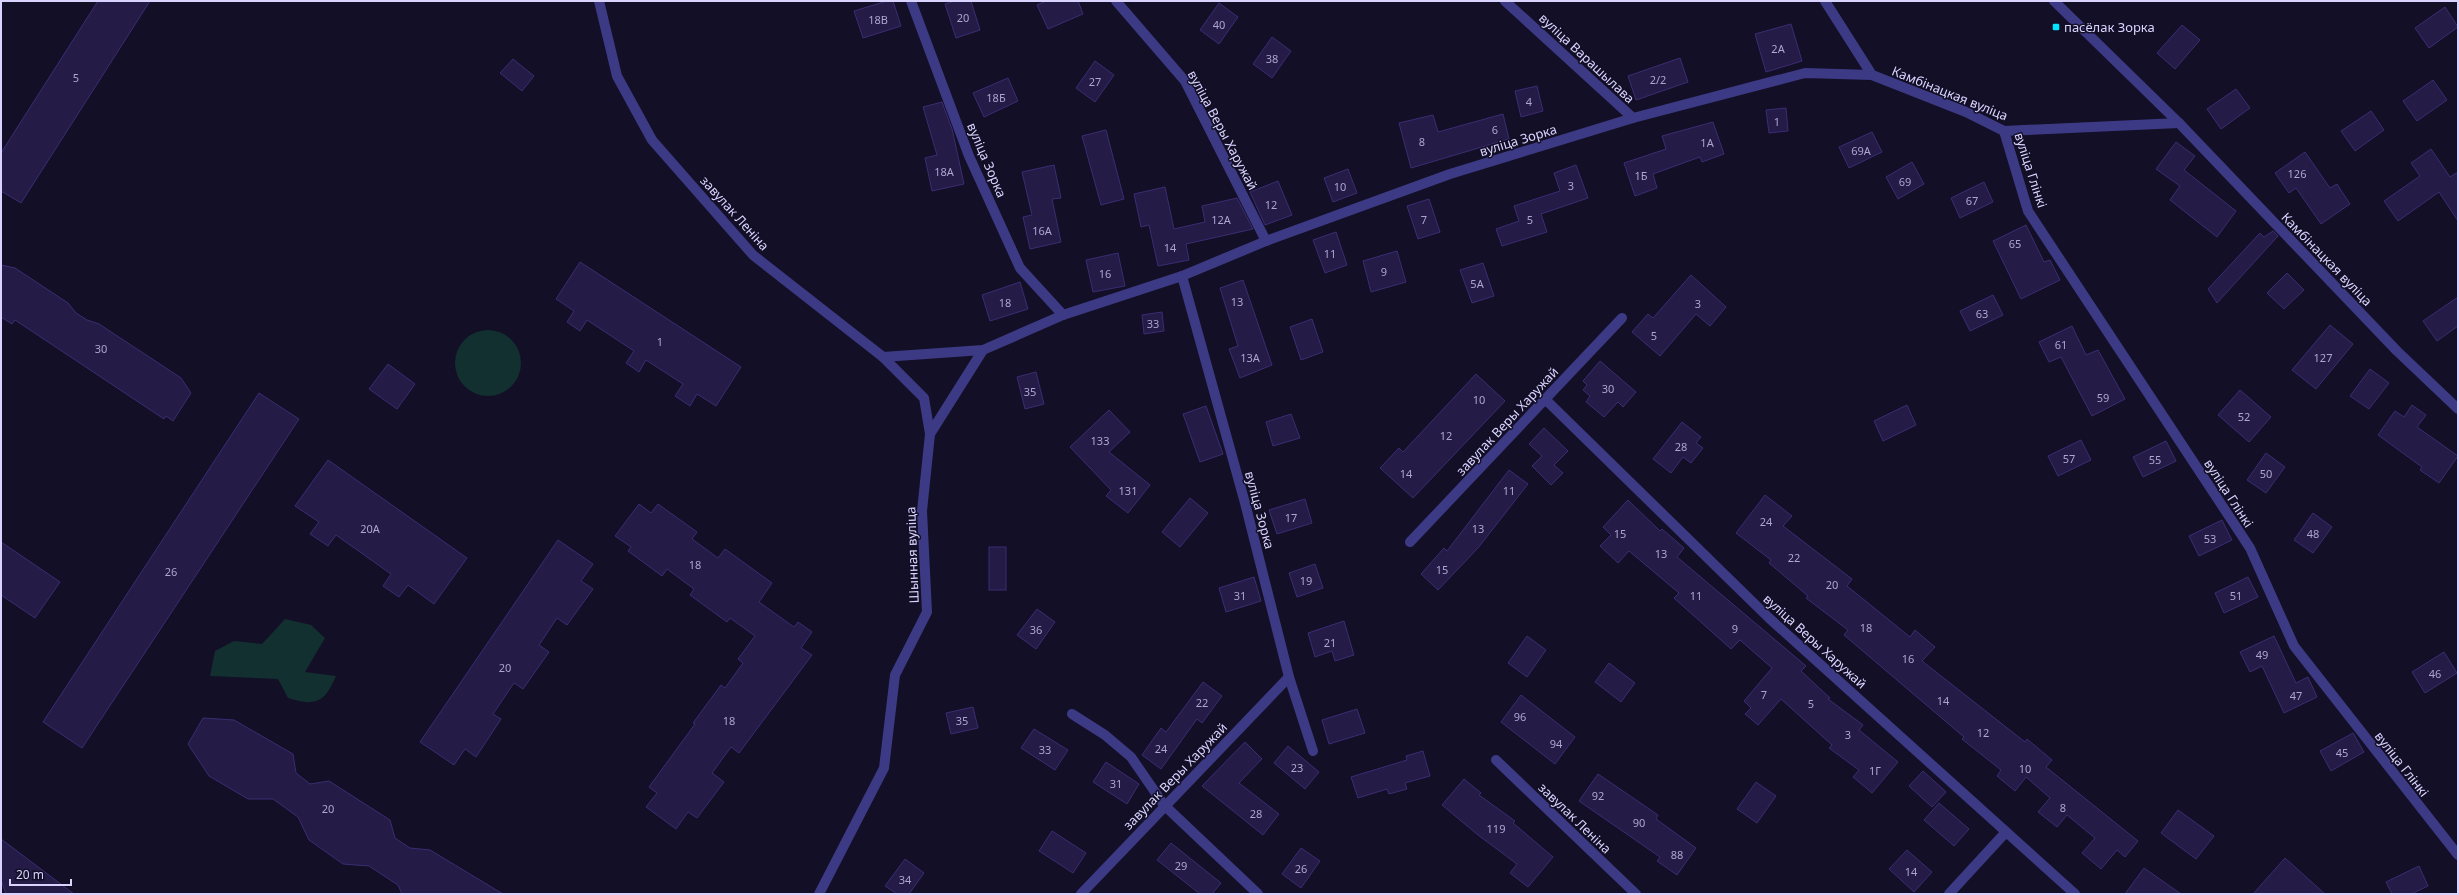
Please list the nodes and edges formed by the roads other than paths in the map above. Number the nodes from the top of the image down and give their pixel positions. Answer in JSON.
{"nodes":[{"id":1,"x":599,"y":1,"type":"edge"},
{"id":2,"x":911,"y":1,"type":"edge"},
{"id":3,"x":1116,"y":1,"type":"edge"},
{"id":4,"x":1505,"y":1,"type":"edge"},
{"id":5,"x":1825,"y":1,"type":"edge"},
{"id":6,"x":2054,"y":1,"type":"edge"},
{"id":7,"x":1872,"y":75,"type":"junction"},
{"id":8,"x":1633,"y":118,"type":"junction"},
{"id":9,"x":2179,"y":123,"type":"junction"},
{"id":10,"x":2004,"y":131,"type":"junction"},
{"id":11,"x":1266,"y":241,"type":"junction"},
{"id":12,"x":1182,"y":276,"type":"junction"},
{"id":13,"x":1063,"y":315,"type":"junction"},
{"id":14,"x":1622,"y":318,"type":"dead end"},
{"id":15,"x":983,"y":350,"type":"junction"},
{"id":16,"x":883,"y":358,"type":"junction"},
{"id":17,"x":1546,"y":400,"type":"junction"},
{"id":18,"x":2458,"y":409,"type":"edge"},
{"id":19,"x":930,"y":434,"type":"junction"},
{"id":20,"x":1410,"y":542,"type":"dead end"},
{"id":21,"x":1290,"y":677,"type":"junction"},
{"id":22,"x":1072,"y":714,"type":"dead end"},
{"id":23,"x":1313,"y":751,"type":"dead end"},
{"id":24,"x":1496,"y":760,"type":"dead end"},
{"id":25,"x":1164,"y":805,"type":"junction"},
{"id":26,"x":2006,"y":832,"type":"junction"},
{"id":27,"x":2458,"y":855,"type":"edge"},
{"id":28,"x":819,"y":894,"type":"edge"},
{"id":29,"x":1081,"y":894,"type":"edge"},
{"id":30,"x":1258,"y":894,"type":"edge"},
{"id":31,"x":1636,"y":894,"type":"edge"},
{"id":32,"x":1949,"y":894,"type":"edge"},
{"id":33,"x":2075,"y":894,"type":"edge"}],
"edges":[{"from":1,"to":16,"type":"street","name":"завулак Леніна"},
{"from":2,"to":13,"type":"street","name":"вуліца Зорка"},
{"from":3,"to":11,"type":"street","name":"вуліца Веры Харужай"},
{"from":4,"to":8,"type":"street","name":"вуліца Варашылава"},
{"from":5,"to":7,"type":"street","name":"Камбінацкая вуліца"},
{"from":6,"to":9,"type":"street","name":"Камбінацкая вуліца"},
{"from":7,"to":8,"type":"street","name":"вуліца Зорка"},
{"from":7,"to":10,"type":"street","name":"Камбінацкая вуліца"},
{"from":8,"to":11,"type":"street","name":"вуліца Зорка"},
{"from":9,"to":10,"type":"street","name":"Камбінацкая вуліца"},
{"from":9,"to":18,"type":"street","name":"Камбінацкая вуліца"},
{"from":10,"to":27,"type":"street","name":"вуліца Глінкі"},
{"from":11,"to":12,"type":"street","name":"вуліца Зорка"},
{"from":12,"to":13,"type":"street","name":"вуліца Зорка"},
{"from":12,"to":21,"type":"street","name":"вуліца Зорка"},
{"from":13,"to":15,"type":"street","name":"вуліца Зорка"},
{"from":14,"to":17,"type":"street","name":"завулак Веры Харужай"},
{"from":15,"to":16,"type":"street"},
{"from":15,"to":19,"type":"street","name":"Шынная вуліца"},
{"from":16,"to":19,"type":"street","name":"завулак Леніна"},
{"from":17,"to":20,"type":"street","name":"завулак Веры Харужай"},
{"from":17,"to":26,"type":"street","name":"вуліца Веры Харужай"},
{"from":19,"to":28,"type":"street","name":"Шынная вуліца"},
{"from":21,"to":23,"type":"street","name":"вуліца Зорка"},
{"from":21,"to":25,"type":"street","name":"завулак Веры Харужай"},
{"from":22,"to":25,"type":"street"},
{"from":24,"to":31,"type":"street","name":"завулак Леніна"},
{"from":25,"to":29,"type":"street","name":"завулак Веры Харужай"},
{"from":25,"to":30,"type":"street"},
{"from":26,"to":32,"type":"street"},
{"from":26,"to":33,"type":"street","name":"вуліца Веры Харужай"}]}
